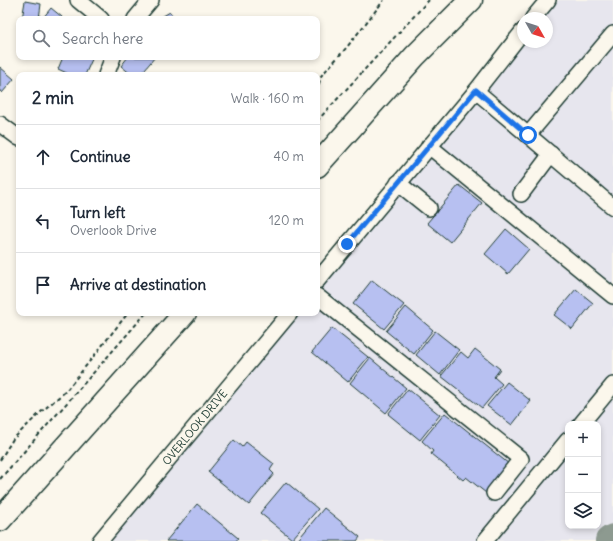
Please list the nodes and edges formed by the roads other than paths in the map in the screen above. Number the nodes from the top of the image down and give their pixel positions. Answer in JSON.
{"nodes":[{"id":1,"x":78,"y":0,"type":"edge"},
{"id":2,"x":150,"y":0,"type":"edge"},
{"id":3,"x":471,"y":0,"type":"edge"},
{"id":4,"x":548,"y":0,"type":"edge"},
{"id":5,"x":538,"y":12,"type":"edge"},
{"id":6,"x":97,"y":16,"type":"edge"},
{"id":7,"x":137,"y":16,"type":"edge"},
{"id":8,"x":613,"y":34,"type":"edge"},
{"id":9,"x":517,"y":39,"type":"edge"},
{"id":10,"x":112,"y":60,"type":"edge"},
{"id":11,"x":107,"y":72,"type":"edge"},
{"id":12,"x":476,"y":90,"type":"junction"},
{"id":13,"x":0,"y":124,"type":"edge"},
{"id":14,"x":528,"y":135,"type":"junction"},
{"id":15,"x":16,"y":136,"type":"edge"},
{"id":16,"x":429,"y":146,"type":"junction"},
{"id":17,"x":551,"y":154,"type":"junction"},
{"id":18,"x":320,"y":163,"type":"edge"},
{"id":19,"x":398,"y":183,"type":"junction"},
{"id":20,"x":520,"y":194,"type":"dead end"},
{"id":21,"x":613,"y":207,"type":"edge"},
{"id":22,"x":429,"y":208,"type":"dead end"},
{"id":23,"x":320,"y":277,"type":"edge"},
{"id":24,"x":613,"y":296,"type":"edge"},
{"id":25,"x":320,"y":298,"type":"edge"},
{"id":26,"x":182,"y":316,"type":"edge"},
{"id":27,"x":288,"y":316,"type":"edge"},
{"id":28,"x":613,"y":385,"type":"edge"},
{"id":29,"x":583,"y":421,"type":"edge"},
{"id":30,"x":565,"y":444,"type":"edge"},
{"id":31,"x":494,"y":493,"type":"dead end"},
{"id":32,"x":0,"y":520,"type":"edge"},
{"id":33,"x":100,"y":541,"type":"edge"},
{"id":34,"x":485,"y":541,"type":"edge"}],
"edges":[{"from":1,"to":6,"type":"street"},
{"from":2,"to":7,"type":"street"},
{"from":3,"to":18,"type":"highway"},
{"from":4,"to":5,"type":"street"},
{"from":8,"to":14,"type":"street"},
{"from":9,"to":12,"type":"street"},
{"from":10,"to":11,"type":"street"},
{"from":12,"to":14,"type":"street"},
{"from":12,"to":16,"type":"street"},
{"from":13,"to":15,"type":"street"},
{"from":14,"to":17,"type":"street"},
{"from":16,"to":19,"type":"street"},
{"from":16,"to":24,"type":"street"},
{"from":17,"to":20,"type":"street"},
{"from":17,"to":21,"type":"street"},
{"from":19,"to":22,"type":"street"},
{"from":19,"to":23,"type":"street"},
{"from":25,"to":31,"type":"street"},
{"from":26,"to":32,"type":"highway"},
{"from":27,"to":33,"type":"street","name":"OVERLOOK DRIVE"},
{"from":28,"to":29,"type":"street"},
{"from":30,"to":34,"type":"street"}]}
